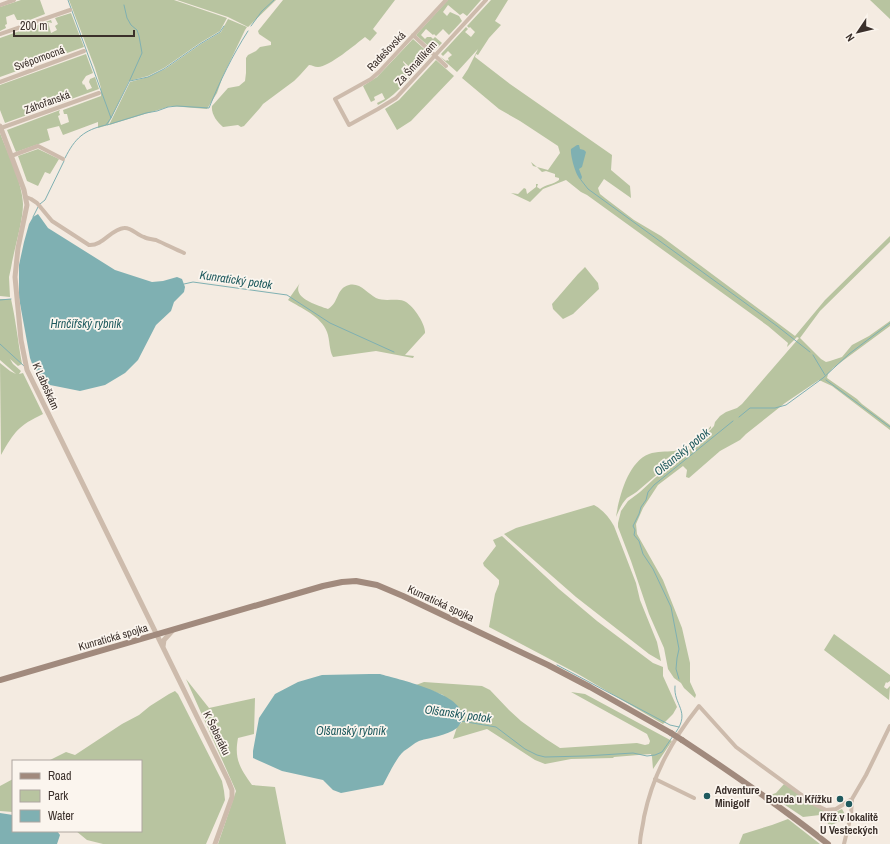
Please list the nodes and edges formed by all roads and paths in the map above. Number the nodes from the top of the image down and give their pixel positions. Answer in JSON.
{"nodes":[{"id":1,"x":14,"y":0,"type":"edge"},
{"id":2,"x":446,"y":0,"type":"edge"},
{"id":3,"x":486,"y":0,"type":"edge"},
{"id":4,"x":0,"y":5,"type":"edge"},
{"id":5,"x":70,"y":10,"type":"dead end"},
{"id":6,"x":0,"y":34,"type":"edge"},
{"id":7,"x":414,"y":35,"type":"junction"},
{"id":8,"x":84,"y":51,"type":"dead end"},
{"id":9,"x":435,"y":56,"type":"junction"},
{"id":10,"x":446,"y":66,"type":"dead end"},
{"id":11,"x":0,"y":82,"type":"edge"},
{"id":12,"x":99,"y":93,"type":"dead end"},
{"id":13,"x":349,"y":125,"type":"joint"},
{"id":14,"x":0,"y":127,"type":"edge"},
{"id":15,"x":11,"y":156,"type":"junction"},
{"id":16,"x":63,"y":159,"type":"dead end"},
{"id":17,"x":26,"y":198,"type":"junction"},
{"id":18,"x":184,"y":253,"type":"dead end"},
{"id":19,"x":150,"y":621,"type":"junction"},
{"id":20,"x":173,"y":630,"type":"junction"},
{"id":21,"x":157,"y":634,"type":"junction"},
{"id":22,"x":143,"y":639,"type":"junction"},
{"id":23,"x":163,"y":646,"type":"junction"},
{"id":24,"x":0,"y":680,"type":"edge"},
{"id":25,"x":890,"y":726,"type":"edge"},
{"id":26,"x":655,"y":778,"type":"junction"},
{"id":27,"x":694,"y":798,"type":"dead end"},
{"id":28,"x":852,"y":799,"type":"junction"},
{"id":29,"x":215,"y":844,"type":"edge"},
{"id":30,"x":640,"y":844,"type":"edge"},
{"id":31,"x":828,"y":844,"type":"edge"},
{"id":32,"x":844,"y":844,"type":"edge"}],
"edges":[{"from":1,"to":4,"type":"street"},
{"from":2,"to":7,"type":"street","name":"Radešovská"},
{"from":3,"to":9,"type":"street","name":"Za Šmatlíkem"},
{"from":5,"to":6,"type":"street"},
{"from":7,"to":9,"type":"street"},
{"from":7,"to":13,"type":"street","name":"Radešovská"},
{"from":8,"to":11,"type":"street","name":"Svépomocná"},
{"from":9,"to":10,"type":"street"},
{"from":9,"to":13,"type":"street","name":"Za Šmatlíkem"},
{"from":12,"to":14,"type":"street","name":"Záhořanská"},
{"from":14,"to":15,"type":"street","name":"K Labeškám"},
{"from":15,"to":16,"type":"street"},
{"from":15,"to":17,"type":"street","name":"K Labeškám"},
{"from":17,"to":18,"type":"street"},
{"from":17,"to":19,"type":"street","name":"K Labeškám"},
{"from":19,"to":21,"type":"street","name":"K Labeškám"},
{"from":19,"to":22,"type":"street"},
{"from":20,"to":21,"type":"main road","name":"Kunratická spojka"},
{"from":20,"to":23,"type":"street"},
{"from":20,"to":31,"type":"main road","name":"Kunratická spojka","bridge":true},
{"from":21,"to":22,"type":"main road","name":"Kunratická spojka"},
{"from":21,"to":23,"type":"street","name":"K Šeberáku"},
{"from":22,"to":24,"type":"main road","name":"Kunratická spojka"},
{"from":23,"to":29,"type":"street","name":"K Šeberáku"},
{"from":25,"to":28,"type":"street"},
{"from":26,"to":27,"type":"street"},
{"from":26,"to":28,"type":"street"},
{"from":26,"to":30,"type":"street"},
{"from":28,"to":32,"type":"street"}]}
